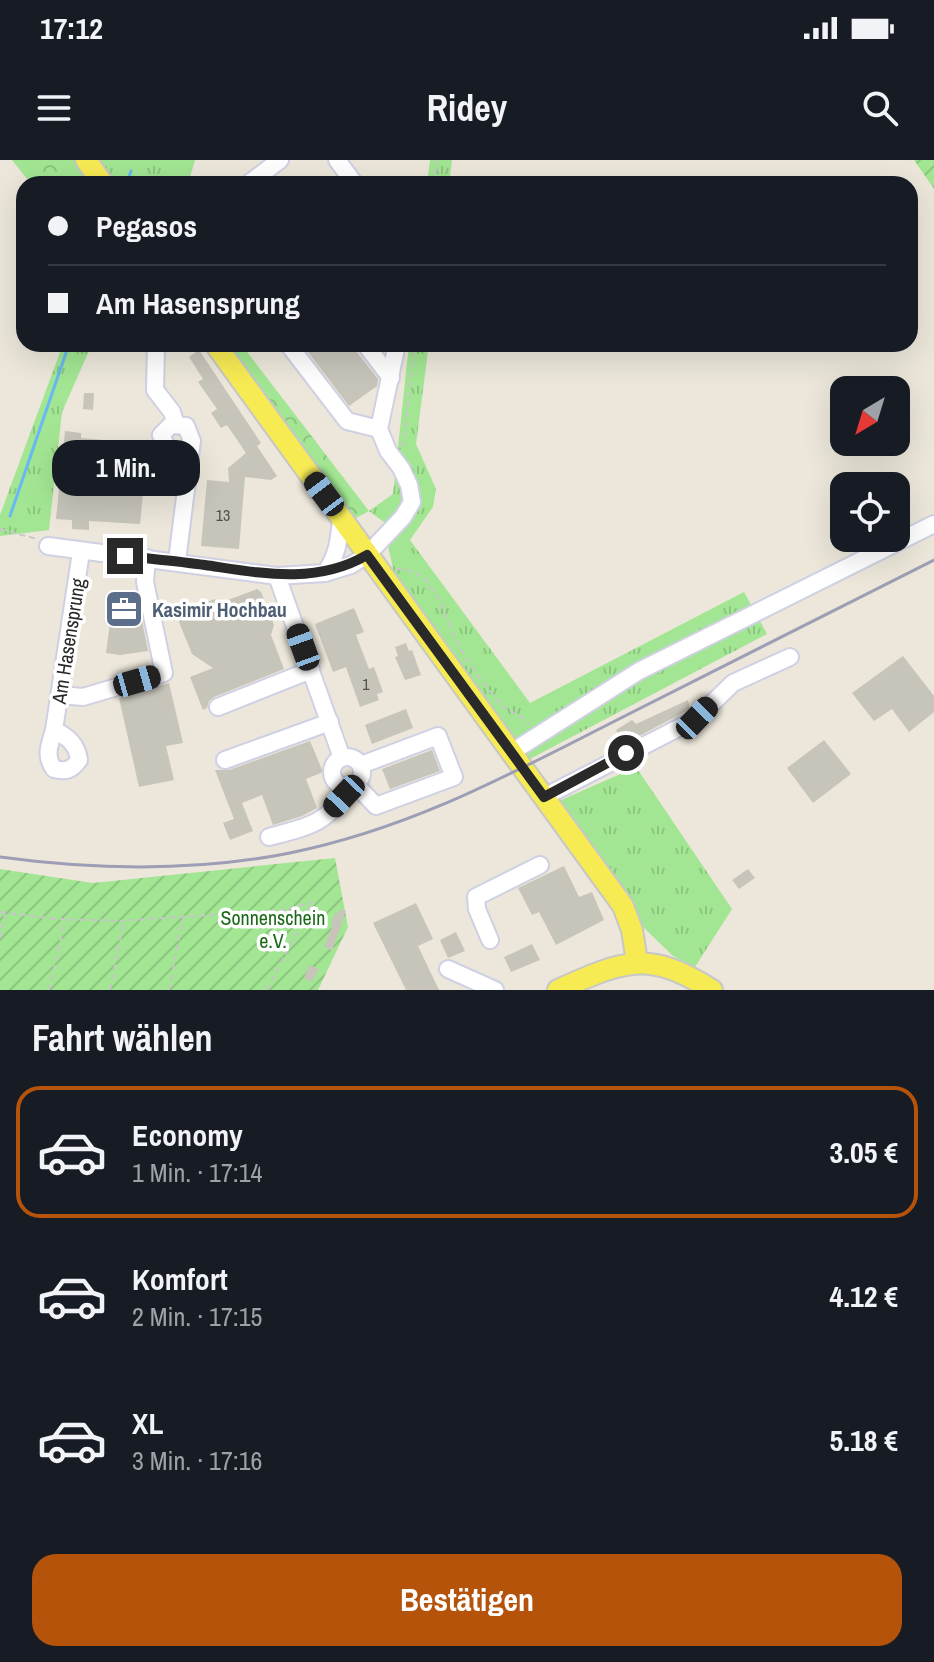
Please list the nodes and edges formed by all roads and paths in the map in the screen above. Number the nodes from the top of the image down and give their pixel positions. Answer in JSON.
{"nodes":[{"id":1,"x":280,"y":160,"type":"edge"},
{"id":2,"x":259,"y":176,"type":"edge"},
{"id":3,"x":156,"y":352,"type":"edge"},
{"id":4,"x":221,"y":352,"type":"edge"},
{"id":5,"x":294,"y":352,"type":"edge"},
{"id":6,"x":371,"y":352,"type":"edge"},
{"id":7,"x":396,"y":352,"type":"edge"},
{"id":8,"x":414,"y":352,"type":"edge"},
{"id":9,"x":391,"y":378,"type":"junction"},
{"id":10,"x":379,"y":429,"type":"junction"},
{"id":11,"x":401,"y":468,"type":"junction"},
{"id":12,"x":341,"y":520,"type":"junction"},
{"id":13,"x":934,"y":524,"type":"edge"},
{"id":14,"x":0,"y":529,"type":"edge"},
{"id":15,"x":48,"y":546,"type":"joint"},
{"id":16,"x":81,"y":552,"type":"junction"},
{"id":17,"x":367,"y":555,"type":"junction"},
{"id":18,"x":147,"y":558,"type":"junction"},
{"id":19,"x":177,"y":561,"type":"junction"},
{"id":20,"x":325,"y":573,"type":"junction"},
{"id":21,"x":380,"y":573,"type":"junction"},
{"id":22,"x":277,"y":576,"type":"junction"},
{"id":23,"x":790,"y":657,"type":"dead end"},
{"id":24,"x":311,"y":670,"type":"junction"},
{"id":25,"x":60,"y":695,"type":"junction"},
{"id":26,"x":218,"y":707,"type":"dead end"},
{"id":27,"x":330,"y":722,"type":"junction"},
{"id":28,"x":54,"y":730,"type":"dead end"},
{"id":29,"x":539,"y":735,"type":"junction"},
{"id":30,"x":512,"y":752,"type":"junction"},
{"id":31,"x":342,"y":758,"type":"junction"},
{"id":32,"x":225,"y":760,"type":"dead end"},
{"id":33,"x":361,"y":765,"type":"junction"},
{"id":34,"x":352,"y":786,"type":"junction"},
{"id":35,"x":544,"y":797,"type":"junction"},
{"id":36,"x":269,"y":837,"type":"dead end"},
{"id":37,"x":540,"y":865,"type":"dead end"},
{"id":38,"x":0,"y":912,"type":"edge"},
{"id":39,"x":5,"y":913,"type":"junction"},
{"id":40,"x":184,"y":917,"type":"junction"},
{"id":41,"x":65,"y":919,"type":"junction"},
{"id":42,"x":124,"y":921,"type":"junction"},
{"id":43,"x":0,"y":938,"type":"edge"},
{"id":44,"x":490,"y":940,"type":"dead end"},
{"id":45,"x":637,"y":962,"type":"junction"},
{"id":46,"x":448,"y":969,"type":"dead end"},
{"id":47,"x":484,"y":988,"type":"edge"},
{"id":48,"x":49,"y":990,"type":"edge"},
{"id":49,"x":110,"y":990,"type":"edge"},
{"id":50,"x":169,"y":990,"type":"edge"},
{"id":51,"x":267,"y":990,"type":"edge"},
{"id":52,"x":558,"y":990,"type":"edge"},
{"id":53,"x":712,"y":990,"type":"edge"}],
"edges":[{"from":1,"to":2,"type":"street"},
{"from":3,"to":19,"type":"street"},
{"from":4,"to":12,"type":"main road"},
{"from":5,"to":10,"type":"street"},
{"from":6,"to":9,"type":"street"},
{"from":7,"to":9,"type":"street"},
{"from":8,"to":11,"type":"path"},
{"from":9,"to":10,"type":"street"},
{"from":10,"to":11,"type":"street"},
{"from":11,"to":17,"type":"street"},
{"from":12,"to":17,"type":"main road"},
{"from":12,"to":20,"type":"street"},
{"from":13,"to":29,"type":"street"},
{"from":14,"to":15,"type":"path"},
{"from":15,"to":16,"type":"street","name":"Am Hasensprung"},
{"from":16,"to":18,"type":"street","name":"Am Hasensprung"},
{"from":16,"to":25,"type":"street","name":"Am Hasensprung"},
{"from":17,"to":20,"type":"street","name":"Am Hasensprung"},
{"from":17,"to":21,"type":"main road"},
{"from":18,"to":19,"type":"street","name":"Am Hasensprung"},
{"from":18,"to":25,"type":"street"},
{"from":19,"to":22,"type":"street","name":"Am Hasensprung"},
{"from":20,"to":22,"type":"street","name":"Am Hasensprung"},
{"from":21,"to":29,"type":"path"},
{"from":21,"to":30,"type":"main road"},
{"from":22,"to":24,"type":"street"},
{"from":23,"to":35,"type":"street"},
{"from":24,"to":26,"type":"street"},
{"from":24,"to":27,"type":"street"},
{"from":25,"to":28,"type":"street","name":"Am Hasensprung"},
{"from":27,"to":31,"type":"street"},
{"from":27,"to":32,"type":"street"},
{"from":29,"to":30,"type":"street"},
{"from":30,"to":35,"type":"main road"},
{"from":31,"to":33,"type":"street"},
{"from":31,"to":34,"type":"street"},
{"from":33,"to":34,"type":"street"},
{"from":33,"to":34,"type":"street"},
{"from":34,"to":36,"type":"street"},
{"from":35,"to":45,"type":"main road"},
{"from":37,"to":44,"type":"street"},
{"from":38,"to":39,"type":"path"},
{"from":39,"to":41,"type":"path"},
{"from":39,"to":43,"type":"path"},
{"from":40,"to":42,"type":"path"},
{"from":40,"to":50,"type":"path"},
{"from":40,"to":51,"type":"path"},
{"from":41,"to":42,"type":"path"},
{"from":41,"to":48,"type":"path"},
{"from":42,"to":49,"type":"path"},
{"from":45,"to":52,"type":"main road"},
{"from":45,"to":53,"type":"main road"},
{"from":46,"to":47,"type":"street"}]}
